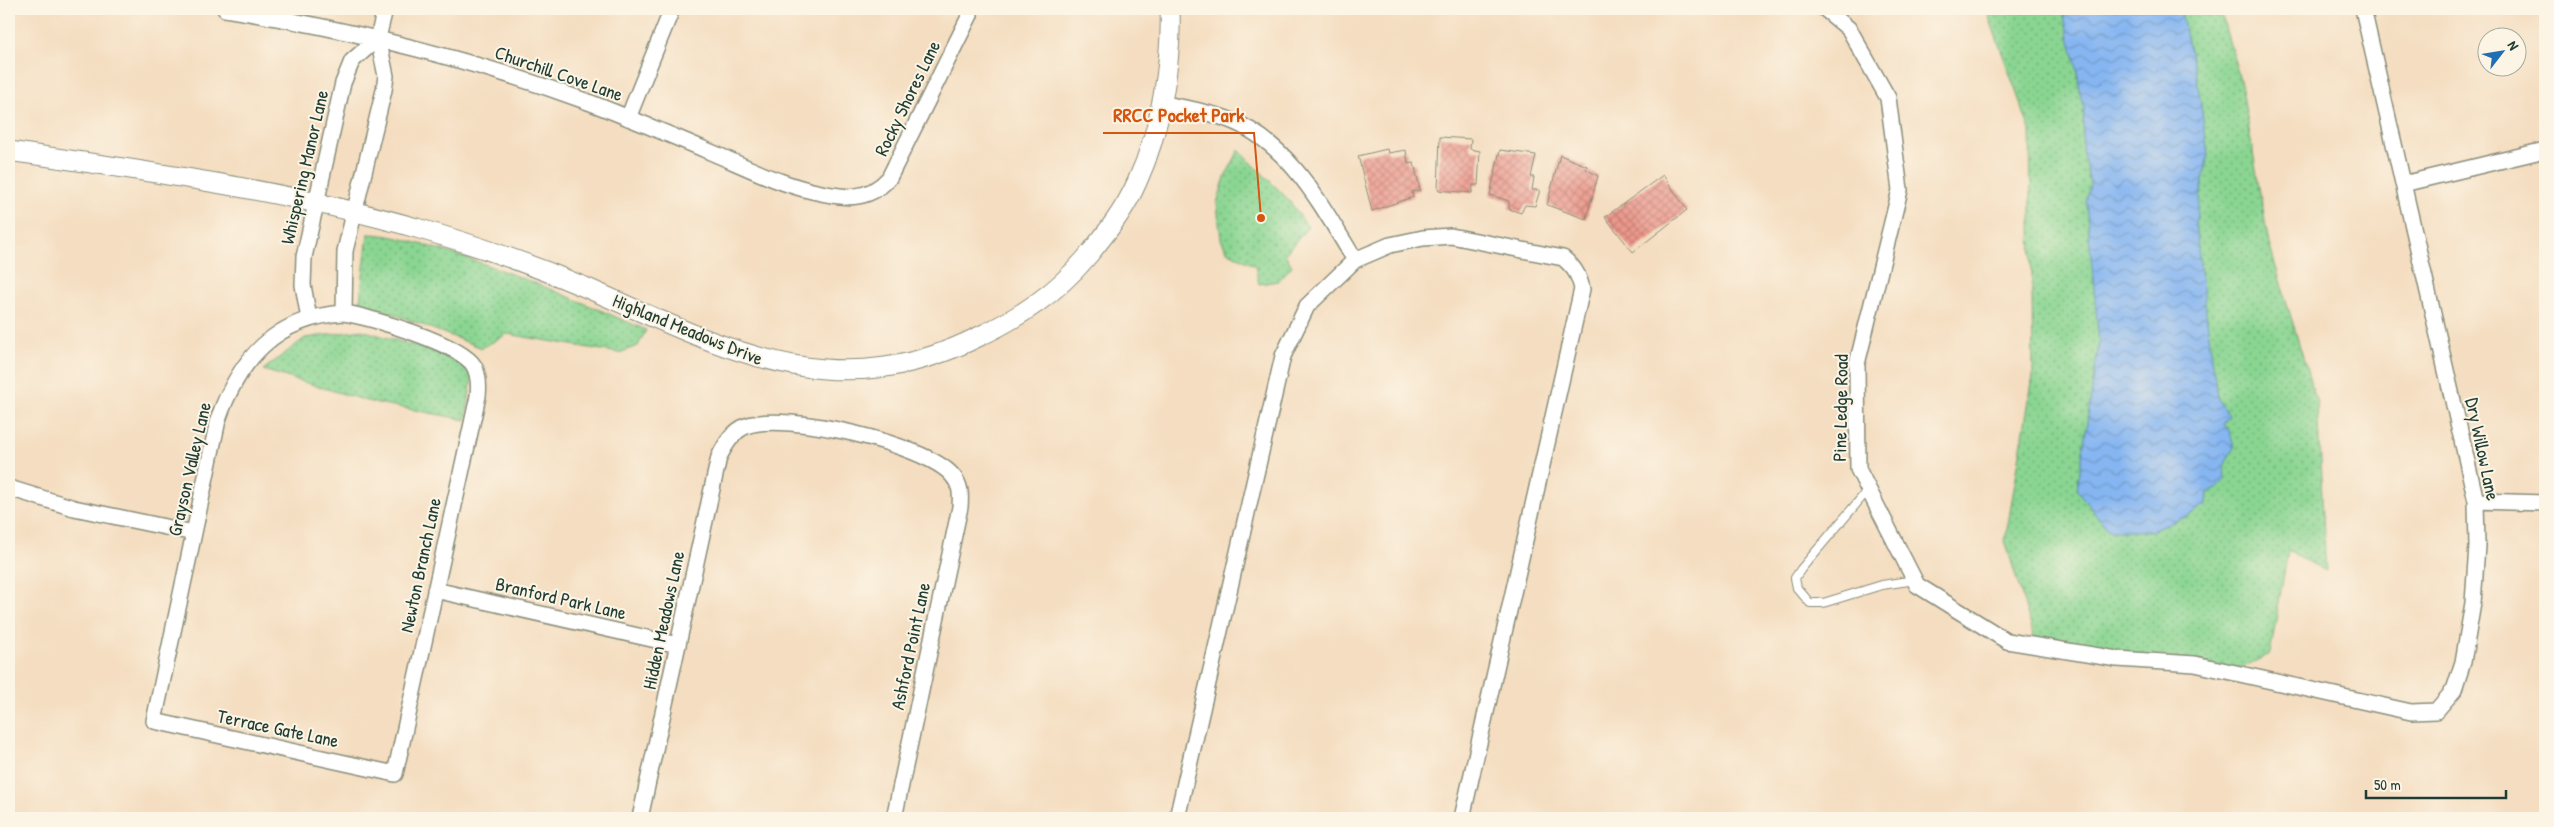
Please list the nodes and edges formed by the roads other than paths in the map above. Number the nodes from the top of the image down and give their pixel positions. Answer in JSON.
{"nodes":[{"id":1,"x":225,"y":9,"type":"edge"},
{"id":2,"x":385,"y":9,"type":"edge"},
{"id":3,"x":672,"y":9,"type":"edge"},
{"id":4,"x":1170,"y":9,"type":"edge"},
{"id":5,"x":1825,"y":9,"type":"edge"},
{"id":6,"x":2363,"y":9,"type":"edge"},
{"id":7,"x":970,"y":15,"type":"dead end"},
{"id":8,"x":378,"y":38,"type":"junction"},
{"id":9,"x":1161,"y":103,"type":"junction"},
{"id":10,"x":628,"y":118,"type":"junction"},
{"id":11,"x":2545,"y":150,"type":"edge"},
{"id":12,"x":9,"y":151,"type":"edge"},
{"id":13,"x":2404,"y":184,"type":"junction"},
{"id":14,"x":872,"y":194,"type":"joint"},
{"id":15,"x":316,"y":202,"type":"junction"},
{"id":16,"x":355,"y":212,"type":"junction"},
{"id":17,"x":1355,"y":260,"type":"junction"},
{"id":18,"x":344,"y":314,"type":"junction"},
{"id":19,"x":308,"y":319,"type":"junction"},
{"id":20,"x":474,"y":366,"type":"joint"},
{"id":21,"x":734,"y":434,"type":"joint"},
{"id":22,"x":9,"y":488,"type":"edge"},
{"id":23,"x":1868,"y":490,"type":"junction"},
{"id":24,"x":2476,"y":501,"type":"junction"},
{"id":25,"x":2545,"y":502,"type":"edge"},
{"id":26,"x":194,"y":533,"type":"junction"},
{"id":27,"x":1915,"y":580,"type":"junction"},
{"id":28,"x":435,"y":590,"type":"junction"},
{"id":29,"x":678,"y":645,"type":"junction"},
{"id":30,"x":2195,"y":664,"type":"joint"},
{"id":31,"x":154,"y":721,"type":"joint"},
{"id":32,"x":395,"y":774,"type":"joint"},
{"id":33,"x":640,"y":818,"type":"edge"},
{"id":34,"x":894,"y":818,"type":"edge"},
{"id":35,"x":1177,"y":818,"type":"edge"},
{"id":36,"x":1462,"y":818,"type":"edge"}],
"edges":[{"from":1,"to":8,"type":"street","name":"Churchill Cove Lane"},
{"from":2,"to":8,"type":"street"},
{"from":3,"to":10,"type":"street"},
{"from":4,"to":9,"type":"street","name":"Highland Meadows Drive"},
{"from":5,"to":23,"type":"street","name":"Pine Ledge Road"},
{"from":6,"to":13,"type":"street","name":"Dry Willow Lane"},
{"from":7,"to":14,"type":"street","name":"Rocky Shores Lane"},
{"from":8,"to":10,"type":"street","name":"Churchill Cove Lane"},
{"from":8,"to":15,"type":"street","name":"Whispering Manor Lane"},
{"from":8,"to":16,"type":"street"},
{"from":9,"to":16,"type":"street","name":"Highland Meadows Drive"},
{"from":9,"to":17,"type":"street"},
{"from":10,"to":14,"type":"street","name":"Churchill Cove Lane"},
{"from":11,"to":13,"type":"street"},
{"from":12,"to":15,"type":"street","name":"Highland Meadows Drive"},
{"from":13,"to":24,"type":"street","name":"Dry Willow Lane"},
{"from":15,"to":16,"type":"street","name":"Highland Meadows Drive"},
{"from":15,"to":19,"type":"street","name":"Whispering Manor Lane"},
{"from":16,"to":18,"type":"street"},
{"from":17,"to":35,"type":"street"},
{"from":17,"to":36,"type":"street"},
{"from":18,"to":19,"type":"street","name":"Grayson Valley Lane"},
{"from":18,"to":20,"type":"street","name":"Grayson Valley Lane"},
{"from":19,"to":26,"type":"street","name":"Grayson Valley Lane"},
{"from":20,"to":28,"type":"street","name":"Newton Branch Lane"},
{"from":21,"to":29,"type":"street","name":"Hidden Meadows Lane"},
{"from":21,"to":34,"type":"street","name":"Ashford Point Lane"},
{"from":22,"to":26,"type":"street"},
{"from":23,"to":27,"type":"street","name":"Pine Ledge Road"},
{"from":23,"to":27,"type":"lane"},
{"from":24,"to":25,"type":"street"},
{"from":24,"to":30,"type":"street","name":"Dry Willow Lane"},
{"from":26,"to":31,"type":"street","name":"Grayson Valley Lane"},
{"from":27,"to":30,"type":"street","name":"Pine Ledge Road"},
{"from":28,"to":29,"type":"street","name":"Branford Park Lane"},
{"from":28,"to":32,"type":"street","name":"Newton Branch Lane"},
{"from":29,"to":33,"type":"street","name":"Hidden Meadows Lane"},
{"from":31,"to":32,"type":"street","name":"Terrace Gate Lane"}]}
